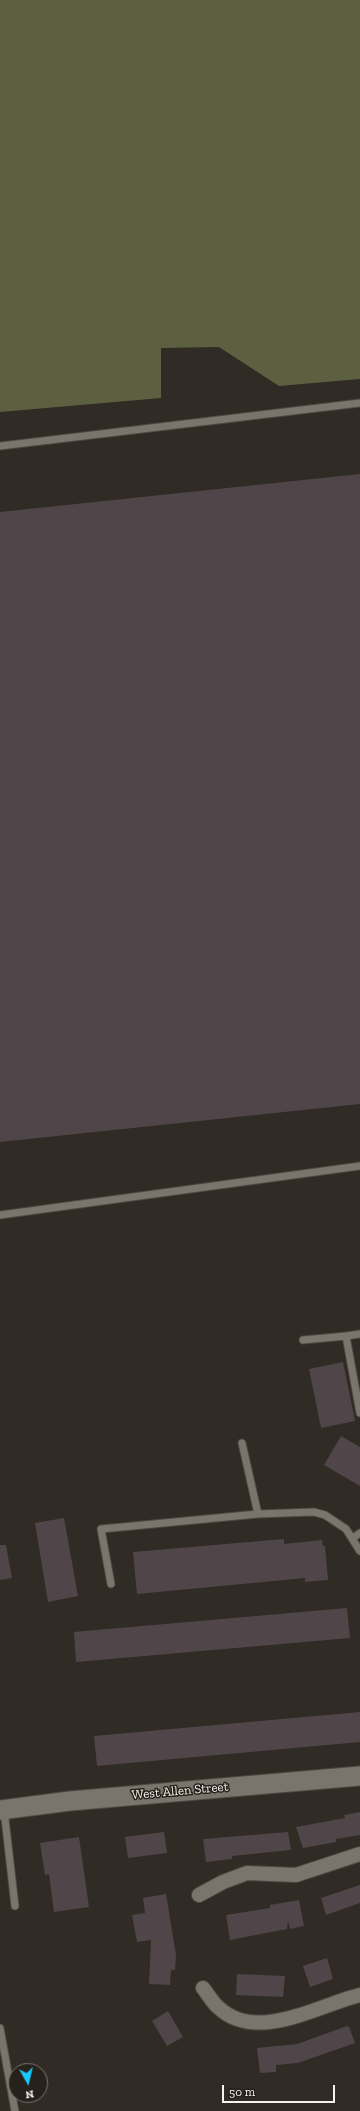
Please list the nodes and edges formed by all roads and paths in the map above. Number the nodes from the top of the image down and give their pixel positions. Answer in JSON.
{"nodes":[{"id":1,"x":360,"y":403,"type":"edge"},
{"id":2,"x":0,"y":446,"type":"edge"},
{"id":3,"x":360,"y":1166,"type":"edge"},
{"id":4,"x":0,"y":1215,"type":"edge"},
{"id":5,"x":360,"y":1334,"type":"edge"},
{"id":6,"x":346,"y":1336,"type":"junction"},
{"id":7,"x":303,"y":1340,"type":"dead end"},
{"id":8,"x":360,"y":1413,"type":"edge"},
{"id":9,"x":242,"y":1443,"type":"dead end"},
{"id":10,"x":258,"y":1514,"type":"junction"},
{"id":11,"x":360,"y":1533,"type":"edge"},
{"id":12,"x":352,"y":1538,"type":"junction"},
{"id":13,"x":360,"y":1551,"type":"edge"},
{"id":14,"x":111,"y":1584,"type":"dead end"},
{"id":15,"x":360,"y":1776,"type":"edge"},
{"id":16,"x":2,"y":1810,"type":"edge"},
{"id":17,"x":360,"y":1854,"type":"edge"},
{"id":18,"x":199,"y":1895,"type":"dead end"},
{"id":19,"x":15,"y":1906,"type":"dead end"},
{"id":20,"x":203,"y":1988,"type":"dead end"},
{"id":21,"x":360,"y":1995,"type":"edge"},
{"id":22,"x":0,"y":2028,"type":"edge"},
{"id":23,"x":15,"y":2111,"type":"edge"}],
"edges":[{"from":1,"to":2,"type":"lane"},
{"from":3,"to":4,"type":"lane"},
{"from":5,"to":6,"type":"lane"},
{"from":6,"to":7,"type":"lane"},
{"from":6,"to":8,"type":"lane"},
{"from":9,"to":10,"type":"lane"},
{"from":10,"to":12,"type":"lane"},
{"from":10,"to":14,"type":"lane"},
{"from":11,"to":12,"type":"lane"},
{"from":12,"to":13,"type":"lane"},
{"from":15,"to":16,"type":"street","name":"West Allen Street"},
{"from":16,"to":19,"type":"lane"},
{"from":17,"to":18,"type":"street"},
{"from":20,"to":21,"type":"street"},
{"from":22,"to":23,"type":"lane"}]}
